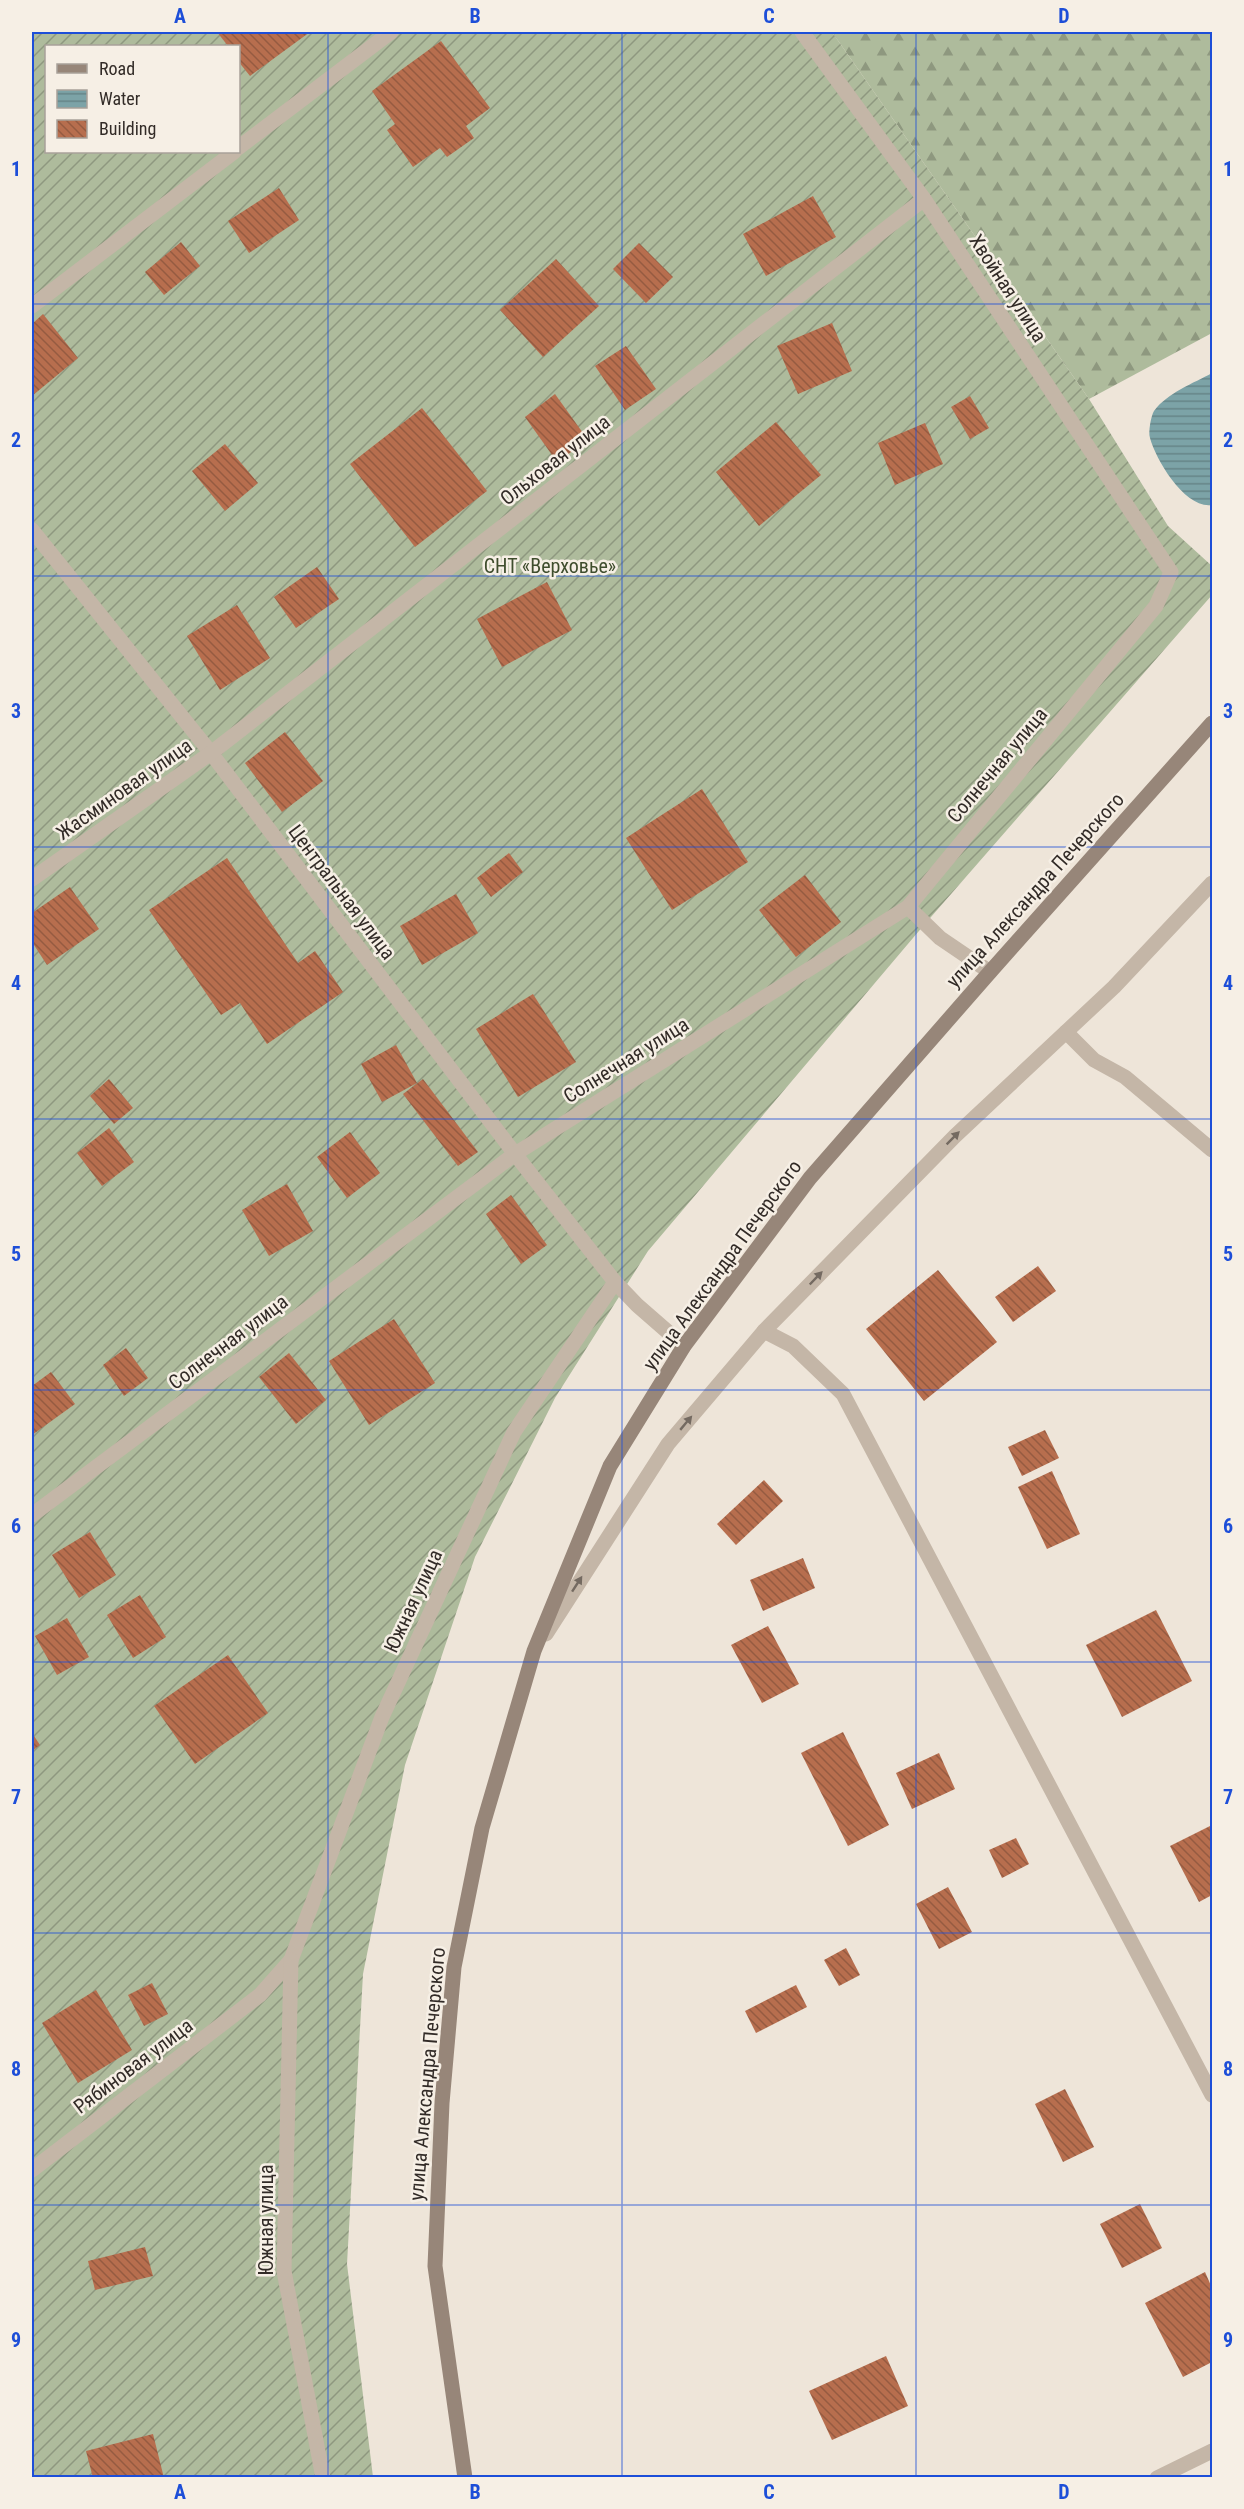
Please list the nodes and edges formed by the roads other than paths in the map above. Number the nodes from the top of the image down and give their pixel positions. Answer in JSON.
{"nodes":[{"id":1,"x":391,"y":32,"type":"edge"},
{"id":2,"x":802,"y":32,"type":"edge"},
{"id":3,"x":240,"y":146,"type":"edge"},
{"id":4,"x":233,"y":153,"type":"edge"},
{"id":5,"x":924,"y":199,"type":"junction"},
{"id":6,"x":32,"y":306,"type":"edge"},
{"id":7,"x":32,"y":530,"type":"edge"},
{"id":8,"x":1171,"y":572,"type":"joint"},
{"id":9,"x":1212,"y":723,"type":"edge"},
{"id":10,"x":211,"y":753,"type":"junction"},
{"id":11,"x":32,"y":879,"type":"edge"},
{"id":12,"x":1212,"y":883,"type":"edge"},
{"id":13,"x":908,"y":907,"type":"junction"},
{"id":14,"x":990,"y":972,"type":"junction"},
{"id":15,"x":1066,"y":1032,"type":"junction"},
{"id":16,"x":1212,"y":1150,"type":"edge"},
{"id":17,"x":515,"y":1154,"type":"junction"},
{"id":18,"x":615,"y":1282,"type":"junction"},
{"id":19,"x":764,"y":1331,"type":"junction"},
{"id":20,"x":684,"y":1346,"type":"junction"},
{"id":21,"x":32,"y":1515,"type":"edge"},
{"id":22,"x":534,"y":1651,"type":"junction"},
{"id":23,"x":291,"y":1960,"type":"junction"},
{"id":24,"x":260,"y":1995,"type":"joint"},
{"id":25,"x":1212,"y":2095,"type":"edge"},
{"id":26,"x":32,"y":2170,"type":"edge"},
{"id":27,"x":1212,"y":2451,"type":"edge"},
{"id":28,"x":323,"y":2478,"type":"edge"},
{"id":29,"x":465,"y":2478,"type":"edge"},
{"id":30,"x":1157,"y":2478,"type":"edge"}],
"edges":[{"from":1,"to":3,"type":"street"},
{"from":2,"to":5,"type":"street","name":"Хвойная улица"},
{"from":4,"to":6,"type":"street"},
{"from":5,"to":8,"type":"street","name":"Хвойная улица"},
{"from":5,"to":10,"type":"street","name":"Ольховая улица"},
{"from":7,"to":10,"type":"street","name":"Центральная улица"},
{"from":8,"to":13,"type":"street","name":"Солнечная улица"},
{"from":9,"to":14,"type":"main road","name":"улица Александра Печерского"},
{"from":10,"to":11,"type":"street","name":"Жасминовая улица"},
{"from":10,"to":17,"type":"street","name":"Центральная улица"},
{"from":12,"to":15,"type":"street"},
{"from":13,"to":14,"type":"street"},
{"from":13,"to":17,"type":"street","name":"Солнечная улица"},
{"from":14,"to":20,"type":"main road","name":"улица Александра Печерского"},
{"from":15,"to":16,"type":"street"},
{"from":19,"to":15,"type":"street","one_way":true},
{"from":17,"to":18,"type":"street","name":"Центральная улица"},
{"from":17,"to":21,"type":"street","name":"Солнечная улица"},
{"from":18,"to":20,"type":"street","name":"Центральная улица"},
{"from":18,"to":23,"type":"street","name":"Южная улица"},
{"from":22,"to":19,"type":"street","one_way":true},
{"from":19,"to":25,"type":"street"},
{"from":20,"to":22,"type":"main road","name":"улица Александра Печерского"},
{"from":22,"to":29,"type":"main road","name":"улица Александра Печерского"},
{"from":23,"to":24,"type":"street","name":"Южная улица"},
{"from":23,"to":28,"type":"street","name":"Южная улица"},
{"from":24,"to":26,"type":"street","name":"Рябиновая улица"},
{"from":27,"to":30,"type":"street"}]}
